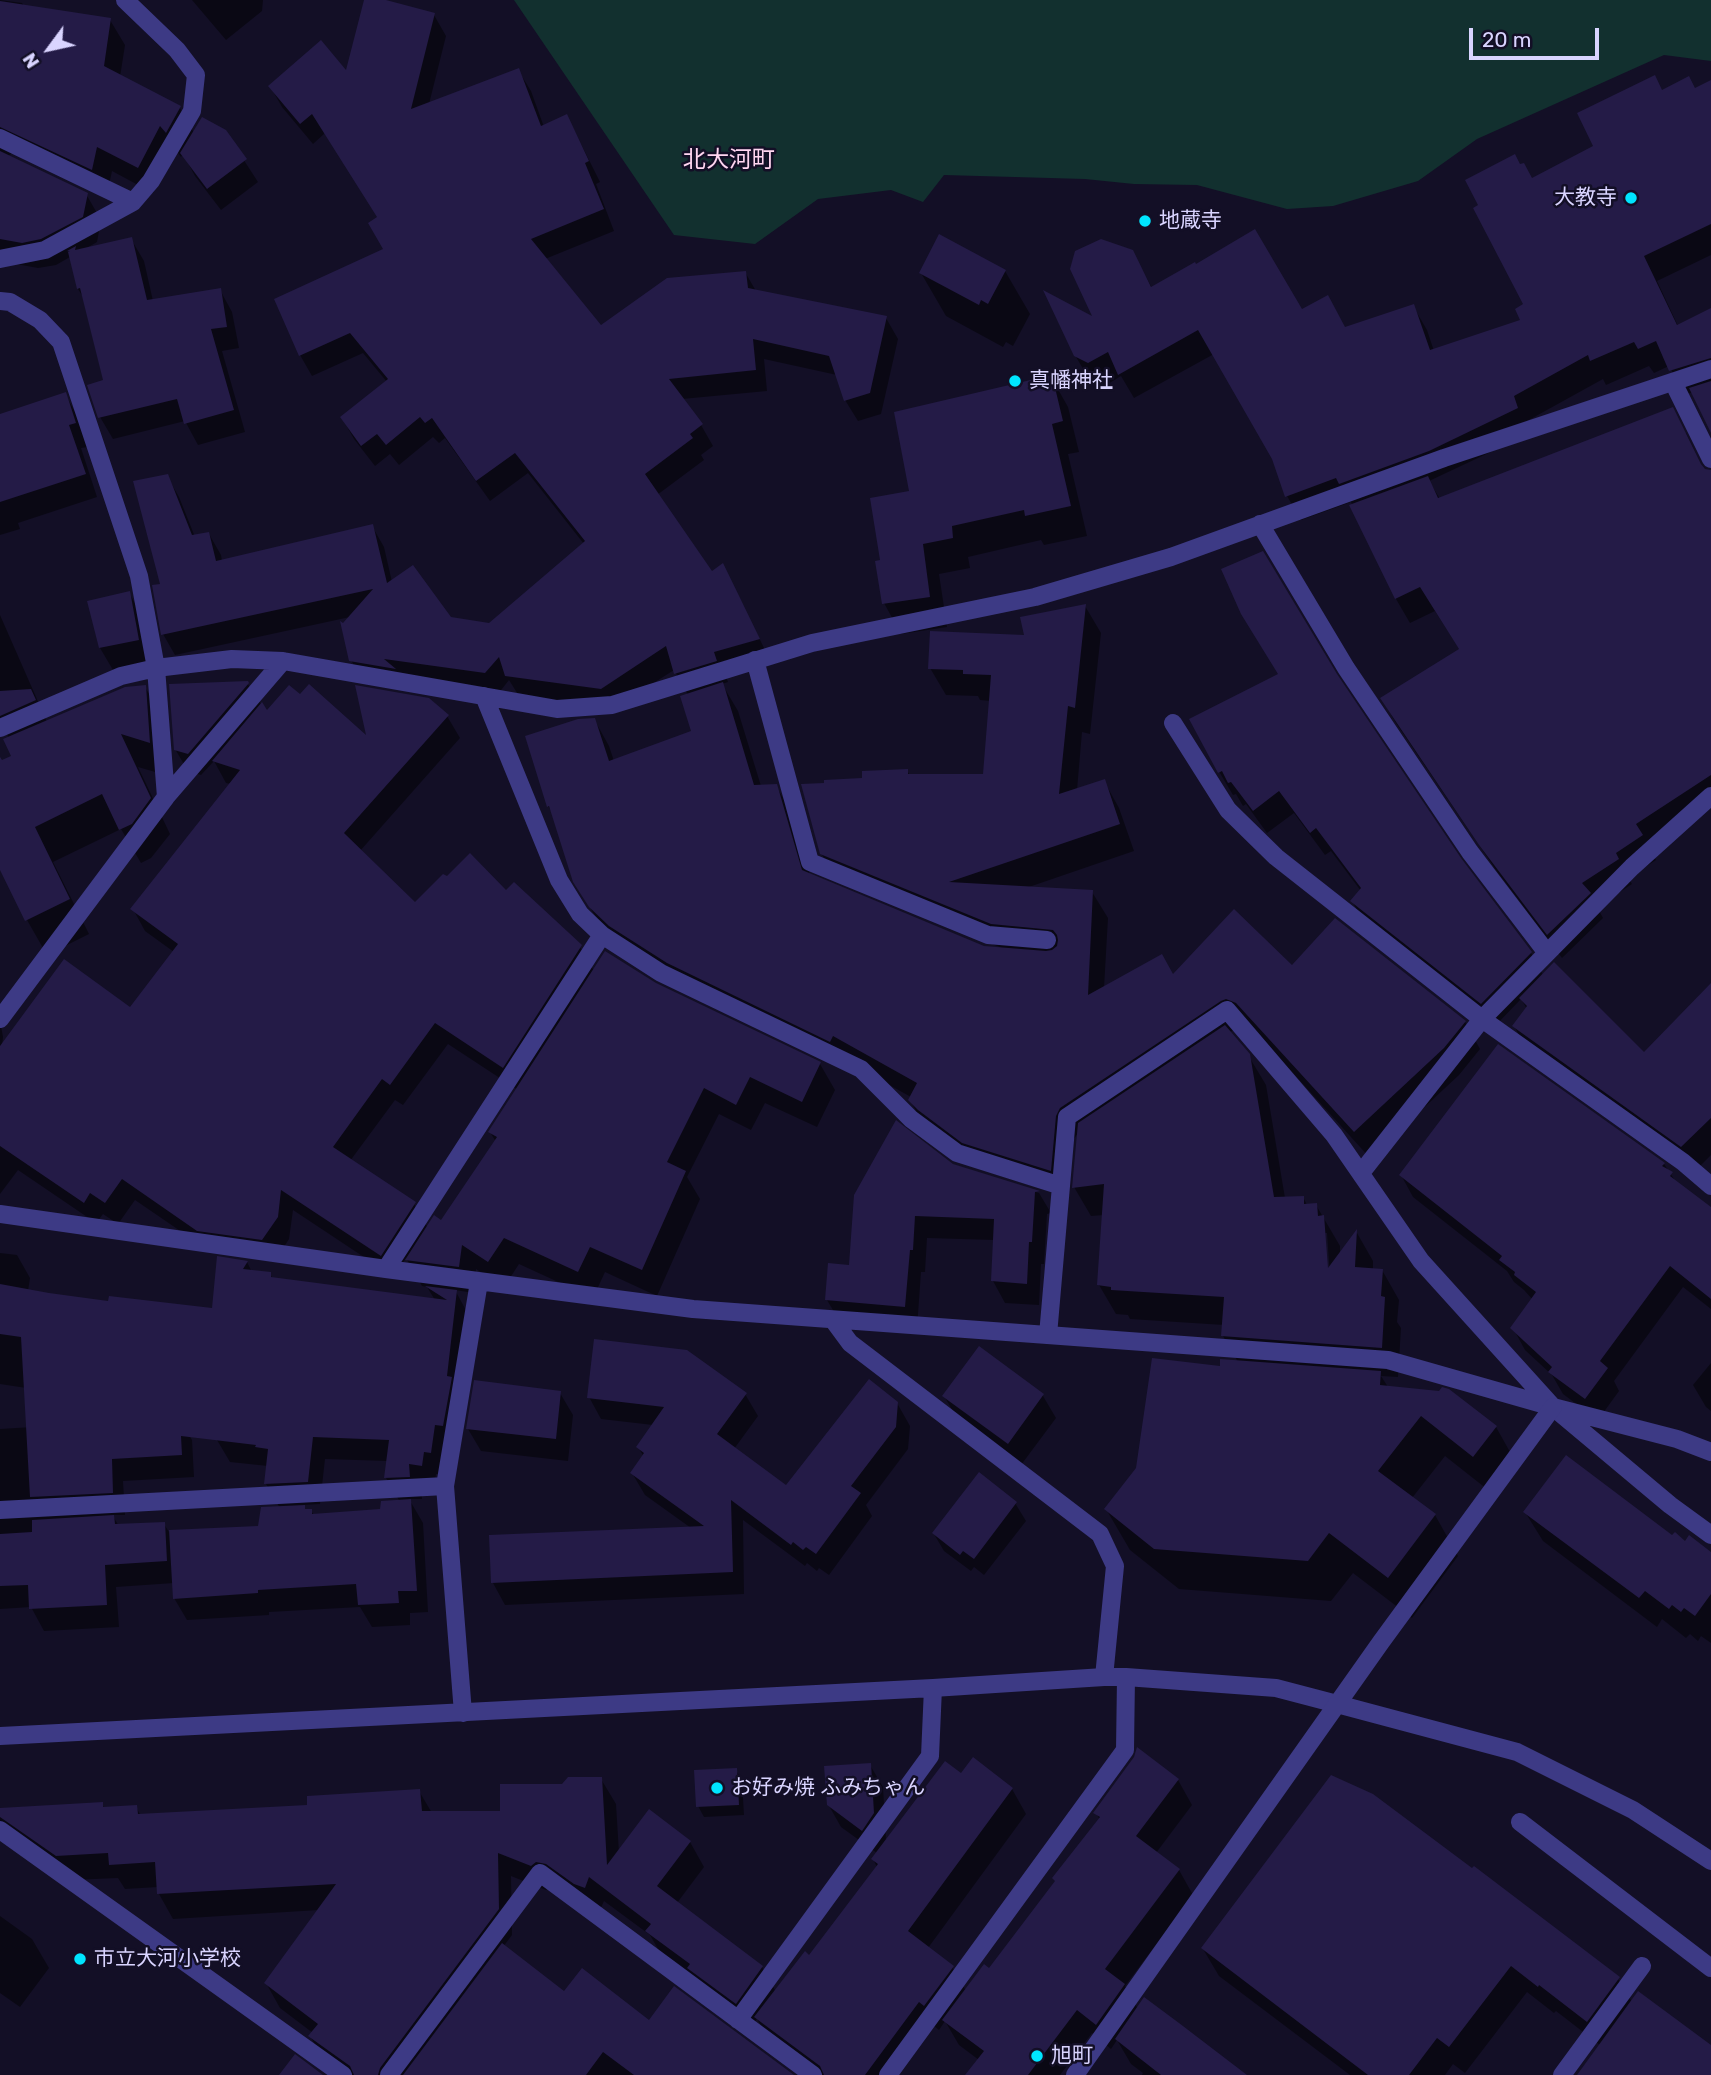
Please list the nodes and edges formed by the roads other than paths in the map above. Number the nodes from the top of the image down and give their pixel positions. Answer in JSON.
{"nodes":[{"id":1,"x":125,"y":0,"type":"edge"},
{"id":2,"x":0,"y":138,"type":"edge"},
{"id":3,"x":133,"y":202,"type":"junction"},
{"id":4,"x":0,"y":259,"type":"edge"},
{"id":5,"x":0,"y":301,"type":"edge"},
{"id":6,"x":1711,"y":369,"type":"edge"},
{"id":7,"x":1673,"y":382,"type":"junction"},
{"id":8,"x":1711,"y":459,"type":"edge"},
{"id":9,"x":1260,"y":524,"type":"junction"},
{"id":10,"x":755,"y":660,"type":"junction"},
{"id":11,"x":283,"y":662,"type":"junction"},
{"id":12,"x":156,"y":668,"type":"junction"},
{"id":13,"x":484,"y":696,"type":"junction"},
{"id":14,"x":1173,"y":723,"type":"dead end"},
{"id":15,"x":0,"y":728,"type":"edge"},
{"id":16,"x":1711,"y":796,"type":"edge"},
{"id":17,"x":166,"y":797,"type":"junction"},
{"id":18,"x":602,"y":935,"type":"junction"},
{"id":19,"x":1047,"y":940,"type":"dead end"},
{"id":20,"x":1547,"y":953,"type":"junction"},
{"id":21,"x":0,"y":1019,"type":"edge"},
{"id":22,"x":1482,"y":1019,"type":"junction"},
{"id":23,"x":1361,"y":1173,"type":"junction"},
{"id":24,"x":1061,"y":1186,"type":"junction"},
{"id":25,"x":1711,"y":1186,"type":"edge"},
{"id":26,"x":0,"y":1214,"type":"edge"},
{"id":27,"x":386,"y":1269,"type":"junction"},
{"id":28,"x":479,"y":1282,"type":"junction"},
{"id":29,"x":833,"y":1320,"type":"junction"},
{"id":30,"x":1048,"y":1335,"type":"junction"},
{"id":31,"x":1553,"y":1407,"type":"junction"},
{"id":32,"x":1711,"y":1452,"type":"edge"},
{"id":33,"x":446,"y":1486,"type":"junction"},
{"id":34,"x":0,"y":1510,"type":"edge"},
{"id":35,"x":1711,"y":1535,"type":"edge"},
{"id":36,"x":1104,"y":1677,"type":"junction"},
{"id":37,"x":1126,"y":1677,"type":"junction"},
{"id":38,"x":933,"y":1688,"type":"junction"},
{"id":39,"x":1336,"y":1704,"type":"junction"},
{"id":40,"x":463,"y":1713,"type":"junction"},
{"id":41,"x":0,"y":1735,"type":"edge"},
{"id":42,"x":1520,"y":1822,"type":"dead end"},
{"id":43,"x":0,"y":1830,"type":"edge"},
{"id":44,"x":1711,"y":1861,"type":"edge"},
{"id":45,"x":1642,"y":1966,"type":"dead end"},
{"id":46,"x":1711,"y":1968,"type":"edge"},
{"id":47,"x":738,"y":2020,"type":"junction"},
{"id":48,"x":343,"y":2075,"type":"edge"},
{"id":49,"x":389,"y":2075,"type":"edge"},
{"id":50,"x":813,"y":2075,"type":"edge"},
{"id":51,"x":888,"y":2075,"type":"edge"},
{"id":52,"x":1075,"y":2075,"type":"edge"},
{"id":53,"x":1562,"y":2075,"type":"edge"}],
"edges":[{"from":1,"to":3,"type":"street"},
{"from":2,"to":3,"type":"street"},
{"from":3,"to":4,"type":"street"},
{"from":5,"to":12,"type":"street"},
{"from":6,"to":7,"type":"street"},
{"from":7,"to":8,"type":"street"},
{"from":7,"to":9,"type":"street"},
{"from":9,"to":10,"type":"street"},
{"from":9,"to":20,"type":"street"},
{"from":10,"to":13,"type":"street"},
{"from":10,"to":19,"type":"street"},
{"from":11,"to":12,"type":"street"},
{"from":11,"to":13,"type":"street"},
{"from":11,"to":17,"type":"street"},
{"from":12,"to":15,"type":"street"},
{"from":12,"to":17,"type":"street"},
{"from":13,"to":18,"type":"street"},
{"from":14,"to":22,"type":"street"},
{"from":16,"to":20,"type":"street"},
{"from":17,"to":21,"type":"street"},
{"from":18,"to":24,"type":"street"},
{"from":18,"to":27,"type":"street"},
{"from":20,"to":22,"type":"street"},
{"from":22,"to":23,"type":"street"},
{"from":22,"to":25,"type":"street"},
{"from":23,"to":24,"type":"street"},
{"from":23,"to":31,"type":"street"},
{"from":24,"to":30,"type":"street"},
{"from":26,"to":27,"type":"street"},
{"from":27,"to":28,"type":"street"},
{"from":28,"to":29,"type":"street"},
{"from":28,"to":33,"type":"street"},
{"from":29,"to":30,"type":"street"},
{"from":29,"to":36,"type":"street"},
{"from":30,"to":31,"type":"street"},
{"from":31,"to":32,"type":"street"},
{"from":31,"to":35,"type":"street"},
{"from":31,"to":39,"type":"street"},
{"from":33,"to":34,"type":"street"},
{"from":33,"to":40,"type":"street"},
{"from":36,"to":37,"type":"street"},
{"from":36,"to":38,"type":"street"},
{"from":37,"to":39,"type":"street"},
{"from":37,"to":51,"type":"street"},
{"from":38,"to":40,"type":"street"},
{"from":38,"to":47,"type":"street"},
{"from":39,"to":44,"type":"street"},
{"from":39,"to":52,"type":"street"},
{"from":40,"to":41,"type":"street"},
{"from":42,"to":46,"type":"street"},
{"from":43,"to":48,"type":"street"},
{"from":45,"to":53,"type":"street"},
{"from":47,"to":49,"type":"street"},
{"from":47,"to":50,"type":"street"}]}
